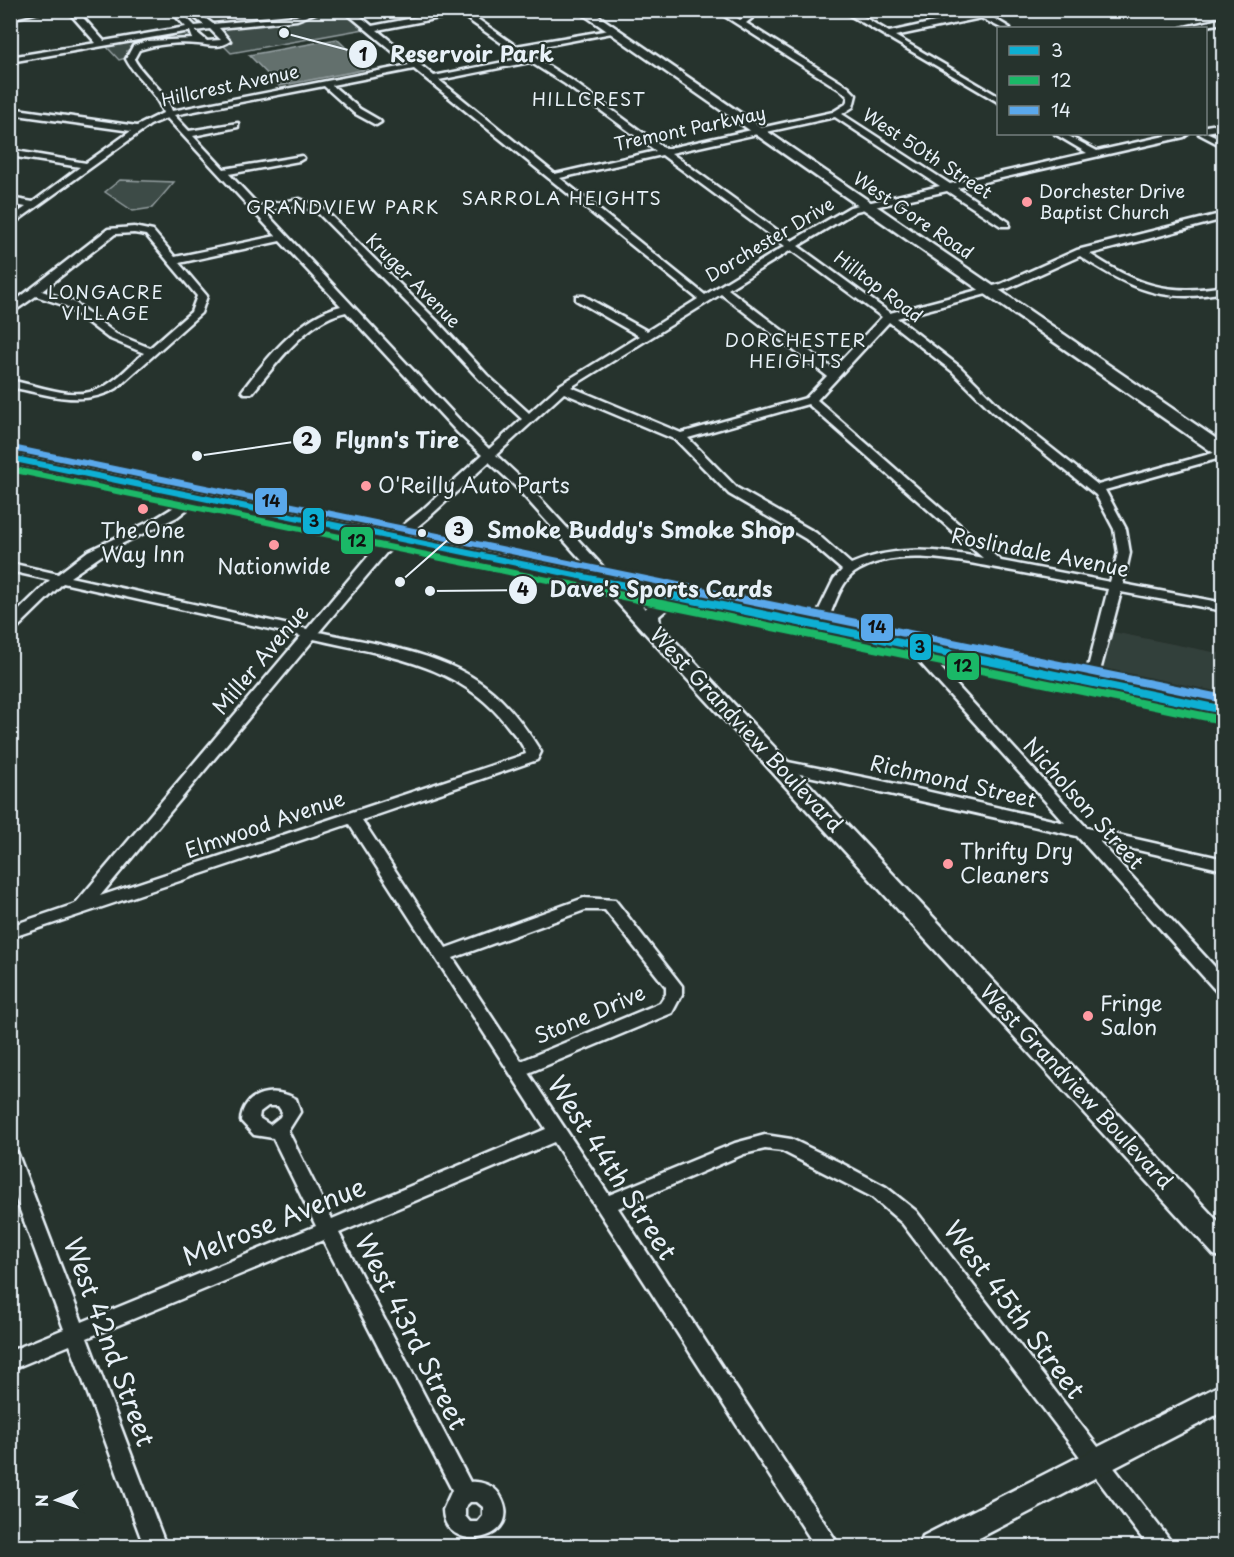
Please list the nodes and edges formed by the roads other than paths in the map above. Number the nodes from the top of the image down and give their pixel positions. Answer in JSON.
{"nodes":[{"id":1,"x":42,"y":10,"type":"edge"},
{"id":2,"x":71,"y":10,"type":"edge"},
{"id":3,"x":174,"y":10,"type":"edge"},
{"id":4,"x":189,"y":10,"type":"edge"},
{"id":5,"x":319,"y":10,"type":"edge"},
{"id":6,"x":347,"y":10,"type":"edge"},
{"id":7,"x":582,"y":10,"type":"edge"},
{"id":8,"x":719,"y":10,"type":"edge"},
{"id":9,"x":758,"y":10,"type":"edge"},
{"id":10,"x":845,"y":10,"type":"edge"},
{"id":11,"x":972,"y":10,"type":"edge"},
{"id":12,"x":1023,"y":10,"type":"edge"},
{"id":13,"x":464,"y":11,"type":"edge"},
{"id":14,"x":10,"y":16,"type":"edge"},
{"id":15,"x":982,"y":16,"type":"junction"},
{"id":16,"x":1224,"y":20,"type":"edge"},
{"id":17,"x":740,"y":24,"type":"junction"},
{"id":18,"x":209,"y":27,"type":"junction"},
{"id":19,"x":1004,"y":27,"type":"edge"},
{"id":20,"x":1190,"y":27,"type":"edge"},
{"id":21,"x":192,"y":29,"type":"junction"},
{"id":22,"x":370,"y":29,"type":"junction"},
{"id":23,"x":612,"y":31,"type":"junction"},
{"id":24,"x":887,"y":34,"type":"junction"},
{"id":25,"x":200,"y":41,"type":"junction"},
{"id":26,"x":102,"y":44,"type":"junction"},
{"id":27,"x":516,"y":49,"type":"junction"},
{"id":28,"x":532,"y":59,"type":"junction"},
{"id":29,"x":10,"y":60,"type":"edge"},
{"id":30,"x":415,"y":66,"type":"junction"},
{"id":31,"x":431,"y":79,"type":"junction"},
{"id":32,"x":325,"y":83,"type":"junction"},
{"id":33,"x":997,"y":98,"type":"edge"},
{"id":34,"x":10,"y":111,"type":"edge"},
{"id":35,"x":168,"y":114,"type":"junction"},
{"id":36,"x":836,"y":114,"type":"junction"},
{"id":37,"x":376,"y":122,"type":"dead end"},
{"id":38,"x":235,"y":125,"type":"dead end"},
{"id":39,"x":1224,"y":126,"type":"edge"},
{"id":40,"x":139,"y":129,"type":"junction"},
{"id":41,"x":1207,"y":129,"type":"edge"},
{"id":42,"x":756,"y":131,"type":"junction"},
{"id":43,"x":188,"y":134,"type":"junction"},
{"id":44,"x":1061,"y":135,"type":"edge"},
{"id":45,"x":1180,"y":135,"type":"edge"},
{"id":46,"x":1206,"y":135,"type":"edge"},
{"id":47,"x":1224,"y":144,"type":"edge"},
{"id":48,"x":662,"y":152,"type":"junction"},
{"id":49,"x":10,"y":153,"type":"edge"},
{"id":50,"x":1095,"y":154,"type":"junction"},
{"id":51,"x":299,"y":158,"type":"dead end"},
{"id":52,"x":88,"y":166,"type":"junction"},
{"id":53,"x":224,"y":172,"type":"junction"},
{"id":54,"x":552,"y":177,"type":"junction"},
{"id":55,"x":949,"y":188,"type":"junction"},
{"id":56,"x":10,"y":201,"type":"edge"},
{"id":57,"x":34,"y":205,"type":"junction"},
{"id":58,"x":865,"y":207,"type":"junction"},
{"id":59,"x":259,"y":209,"type":"junction"},
{"id":60,"x":1224,"y":216,"type":"edge"},
{"id":61,"x":10,"y":223,"type":"edge"},
{"id":62,"x":1005,"y":224,"type":"dead end"},
{"id":63,"x":283,"y":237,"type":"junction"},
{"id":64,"x":792,"y":246,"type":"junction"},
{"id":65,"x":1081,"y":252,"type":"junction"},
{"id":66,"x":174,"y":261,"type":"junction"},
{"id":67,"x":721,"y":289,"type":"junction"},
{"id":68,"x":1224,"y":289,"type":"edge"},
{"id":69,"x":987,"y":290,"type":"junction"},
{"id":70,"x":35,"y":292,"type":"junction"},
{"id":71,"x":580,"y":298,"type":"dead end"},
{"id":72,"x":704,"y":299,"type":"junction"},
{"id":73,"x":348,"y":308,"type":"junction"},
{"id":74,"x":10,"y":311,"type":"edge"},
{"id":75,"x":888,"y":317,"type":"junction"},
{"id":76,"x":646,"y":335,"type":"junction"},
{"id":77,"x":150,"y":352,"type":"junction"},
{"id":78,"x":833,"y":375,"type":"junction"},
{"id":79,"x":12,"y":384,"type":"edge"},
{"id":80,"x":563,"y":388,"type":"junction"},
{"id":81,"x":248,"y":392,"type":"dead end"},
{"id":82,"x":810,"y":400,"type":"junction"},
{"id":83,"x":528,"y":419,"type":"junction"},
{"id":84,"x":680,"y":437,"type":"junction"},
{"id":85,"x":1224,"y":453,"type":"edge"},
{"id":86,"x":488,"y":454,"type":"junction"},
{"id":87,"x":10,"y":458,"type":"edge"},
{"id":88,"x":1097,"y":489,"type":"junction"},
{"id":89,"x":197,"y":497,"type":"junction"},
{"id":90,"x":962,"y":535,"type":"junction"},
{"id":91,"x":396,"y":538,"type":"junction"},
{"id":92,"x":941,"y":554,"type":"junction"},
{"id":93,"x":996,"y":564,"type":"junction"},
{"id":94,"x":10,"y":567,"type":"edge"},
{"id":95,"x":850,"y":570,"type":"junction"},
{"id":96,"x":60,"y":578,"type":"junction"},
{"id":97,"x":610,"y":583,"type":"junction"},
{"id":98,"x":1115,"y":587,"type":"junction"},
{"id":99,"x":683,"y":598,"type":"junction"},
{"id":100,"x":1224,"y":607,"type":"edge"},
{"id":101,"x":651,"y":626,"type":"junction"},
{"id":102,"x":818,"y":626,"type":"junction"},
{"id":103,"x":10,"y":627,"type":"edge"},
{"id":104,"x":310,"y":634,"type":"junction"},
{"id":105,"x":914,"y":646,"type":"junction"},
{"id":106,"x":1091,"y":683,"type":"junction"},
{"id":107,"x":1222,"y":712,"type":"edge"},
{"id":108,"x":778,"y":765,"type":"junction"},
{"id":109,"x":353,"y":818,"type":"junction"},
{"id":110,"x":1080,"y":832,"type":"junction"},
{"id":111,"x":1224,"y":865,"type":"edge"},
{"id":112,"x":81,"y":908,"type":"junction"},
{"id":113,"x":10,"y":932,"type":"edge"},
{"id":114,"x":443,"y":955,"type":"junction"},
{"id":115,"x":1224,"y":989,"type":"edge"},
{"id":116,"x":517,"y":1070,"type":"junction"},
{"id":117,"x":278,"y":1129,"type":"dead end"},
{"id":118,"x":558,"y":1132,"type":"junction"},
{"id":119,"x":10,"y":1157,"type":"edge"},
{"id":120,"x":606,"y":1205,"type":"junction"},
{"id":121,"x":328,"y":1230,"type":"junction"},
{"id":122,"x":1224,"y":1246,"type":"edge"},
{"id":123,"x":77,"y":1334,"type":"junction"},
{"id":124,"x":10,"y":1361,"type":"edge"},
{"id":125,"x":1224,"y":1396,"type":"edge"},
{"id":126,"x":1096,"y":1464,"type":"junction"},
{"id":127,"x":465,"y":1494,"type":"dead end"},
{"id":128,"x":155,"y":1546,"type":"edge"},
{"id":129,"x":827,"y":1546,"type":"edge"},
{"id":130,"x":934,"y":1546,"type":"edge"},
{"id":131,"x":1161,"y":1546,"type":"edge"}],
"edges":[{"from":1,"to":14,"type":"street"},
{"from":2,"to":26,"type":"street"},
{"from":3,"to":21,"type":"street"},
{"from":4,"to":18,"type":"street"},
{"from":5,"to":18,"type":"street"},
{"from":6,"to":22,"type":"street"},
{"from":7,"to":23,"type":"street","name":"West Gore Road"},
{"from":8,"to":17,"type":"street","name":"West 50th Street"},
{"from":9,"to":17,"type":"street"},
{"from":10,"to":24,"type":"street"},
{"from":11,"to":15,"type":"street"},
{"from":12,"to":15,"type":"street"},
{"from":13,"to":22,"type":"street"},
{"from":13,"to":27,"type":"street","name":"Hilltop Road"},
{"from":15,"to":19,"type":"street"},
{"from":15,"to":24,"type":"street"},
{"from":16,"to":20,"type":"street"},
{"from":17,"to":36,"type":"street","name":"West 50th Street"},
{"from":18,"to":21,"type":"street"},
{"from":18,"to":25,"type":"street"},
{"from":21,"to":25,"type":"street"},
{"from":21,"to":26,"type":"street"},
{"from":22,"to":30,"type":"street"},
{"from":23,"to":27,"type":"street"},
{"from":23,"to":42,"type":"street","name":"West Gore Road"},
{"from":24,"to":33,"type":"street"},
{"from":25,"to":35,"type":"street","name":"West Grandview Boulevard"},
{"from":26,"to":29,"type":"street"},
{"from":27,"to":28,"type":"street","name":"Hilltop Road"},
{"from":28,"to":31,"type":"street"},
{"from":28,"to":48,"type":"street","name":"Hilltop Road"},
{"from":30,"to":31,"type":"street"},
{"from":30,"to":32,"type":"street","name":"Hillcrest Avenue"},
{"from":31,"to":54,"type":"street"},
{"from":32,"to":35,"type":"street","name":"Hillcrest Avenue"},
{"from":32,"to":37,"type":"street"},
{"from":34,"to":40,"type":"street"},
{"from":35,"to":40,"type":"street","name":"Hillcrest Avenue"},
{"from":35,"to":43,"type":"street","name":"West Grandview Boulevard"},
{"from":36,"to":42,"type":"street","name":"Tremont Parkway"},
{"from":36,"to":55,"type":"street","name":"West 50th Street"},
{"from":38,"to":43,"type":"street"},
{"from":39,"to":41,"type":"street"},
{"from":40,"to":52,"type":"street","name":"Hillcrest Avenue"},
{"from":42,"to":48,"type":"street","name":"Tremont Parkway"},
{"from":42,"to":58,"type":"street","name":"West Gore Road"},
{"from":43,"to":53,"type":"street","name":"West Grandview Boulevard"},
{"from":44,"to":50,"type":"street"},
{"from":45,"to":50,"type":"street","name":"Dorchester Drive"},
{"from":46,"to":47,"type":"street"},
{"from":48,"to":54,"type":"street","name":"Tremont Parkway"},
{"from":48,"to":64,"type":"street","name":"Hilltop Road"},
{"from":49,"to":52,"type":"street"},
{"from":50,"to":55,"type":"street","name":"Dorchester Drive"},
{"from":51,"to":53,"type":"street"},
{"from":52,"to":57,"type":"street","name":"Hillcrest Avenue"},
{"from":53,"to":59,"type":"street","name":"West Grandview Boulevard"},
{"from":54,"to":72,"type":"street"},
{"from":55,"to":58,"type":"street","name":"Dorchester Drive"},
{"from":55,"to":62,"type":"street","name":"West 50th Street"},
{"from":56,"to":57,"type":"street"},
{"from":57,"to":61,"type":"street","name":"Hillcrest Avenue"},
{"from":58,"to":64,"type":"street","name":"Dorchester Drive"},
{"from":58,"to":69,"type":"street","name":"West Gore Road"},
{"from":59,"to":63,"type":"street","name":"West Grandview Boulevard"},
{"from":59,"to":83,"type":"street","name":"Kruger Avenue"},
{"from":60,"to":65,"type":"street"},
{"from":63,"to":66,"type":"street"},
{"from":63,"to":73,"type":"street","name":"West Grandview Boulevard"},
{"from":64,"to":67,"type":"street","name":"Dorchester Drive"},
{"from":64,"to":75,"type":"street","name":"Hilltop Road"},
{"from":65,"to":68,"type":"street"},
{"from":65,"to":69,"type":"street"},
{"from":66,"to":70,"type":"street"},
{"from":66,"to":77,"type":"street"},
{"from":67,"to":72,"type":"street","name":"Dorchester Drive"},
{"from":67,"to":78,"type":"street"},
{"from":69,"to":75,"type":"street"},
{"from":69,"to":85,"type":"street","name":"West Gore Road"},
{"from":70,"to":74,"type":"street"},
{"from":70,"to":77,"type":"street"},
{"from":71,"to":76,"type":"street"},
{"from":72,"to":76,"type":"street","name":"Dorchester Drive"},
{"from":73,"to":81,"type":"street"},
{"from":73,"to":86,"type":"street","name":"West Grandview Boulevard"},
{"from":75,"to":78,"type":"street"},
{"from":75,"to":88,"type":"street","name":"Hilltop Road"},
{"from":76,"to":80,"type":"street","name":"Dorchester Drive"},
{"from":77,"to":79,"type":"street"},
{"from":78,"to":82,"type":"street"},
{"from":80,"to":83,"type":"street","name":"Dorchester Drive"},
{"from":80,"to":84,"type":"street"},
{"from":82,"to":84,"type":"street"},
{"from":82,"to":90,"type":"street"},
{"from":83,"to":86,"type":"street","name":"Dorchester Drive"},
{"from":84,"to":95,"type":"street"},
{"from":85,"to":88,"type":"street"},
{"from":86,"to":91,"type":"street","name":"Miller Avenue"},
{"from":86,"to":97,"type":"street","name":"West Grandview Boulevard"},
{"from":87,"to":89,"type":"main road"},
{"from":88,"to":98,"type":"street","name":"Hilltop Road"},
{"from":89,"to":91,"type":"main road"},
{"from":89,"to":96,"type":"street"},
{"from":90,"to":92,"type":"street"},
{"from":90,"to":93,"type":"street"},
{"from":91,"to":97,"type":"main road"},
{"from":91,"to":104,"type":"street","name":"Miller Avenue"},
{"from":92,"to":93,"type":"street","name":"Roslindale Avenue"},
{"from":92,"to":95,"type":"street","name":"Roslindale Avenue"},
{"from":93,"to":98,"type":"street","name":"Roslindale Avenue"},
{"from":94,"to":96,"type":"street"},
{"from":95,"to":102,"type":"street"},
{"from":96,"to":103,"type":"street"},
{"from":96,"to":104,"type":"street"},
{"from":97,"to":99,"type":"main road"},
{"from":97,"to":101,"type":"street","name":"West Grandview Boulevard"},
{"from":98,"to":100,"type":"street","name":"Roslindale Avenue"},
{"from":98,"to":106,"type":"street","name":"Hilltop Road"},
{"from":99,"to":101,"type":"street"},
{"from":99,"to":102,"type":"main road"},
{"from":101,"to":108,"type":"street","name":"West Grandview Boulevard"},
{"from":102,"to":105,"type":"main road"},
{"from":104,"to":109,"type":"street","name":"Elmwood Avenue"},
{"from":104,"to":112,"type":"street","name":"Miller Avenue"},
{"from":105,"to":106,"type":"main road"},
{"from":105,"to":110,"type":"street","name":"Nicholson Street"},
{"from":106,"to":107,"type":"main road"},
{"from":108,"to":110,"type":"street","name":"Richmond Street"},
{"from":108,"to":122,"type":"street","name":"West Grandview Boulevard"},
{"from":109,"to":112,"type":"street","name":"Elmwood Avenue"},
{"from":109,"to":114,"type":"street","name":"West 44th Street"},
{"from":110,"to":111,"type":"street","name":"Richmond Street"},
{"from":110,"to":115,"type":"street","name":"Nicholson Street"},
{"from":112,"to":113,"type":"street","name":"Elmwood Avenue"},
{"from":114,"to":116,"type":"street","name":"West 44th Street"},
{"from":114,"to":116,"type":"street","name":"Stone Drive"},
{"from":116,"to":118,"type":"street","name":"West 44th Street"},
{"from":117,"to":121,"type":"street","name":"West 43rd Street"},
{"from":118,"to":120,"type":"street","name":"West 44th Street"},
{"from":118,"to":121,"type":"street","name":"Melrose Avenue"},
{"from":119,"to":123,"type":"street","name":"West 42nd Street"},
{"from":120,"to":126,"type":"street","name":"West 45th Street"},
{"from":120,"to":129,"type":"street","name":"West 44th Street"},
{"from":121,"to":123,"type":"street","name":"Melrose Avenue"},
{"from":121,"to":127,"type":"street","name":"West 43rd Street"},
{"from":123,"to":124,"type":"street","name":"Melrose Avenue"},
{"from":123,"to":128,"type":"street","name":"West 42nd Street"},
{"from":125,"to":126,"type":"street"},
{"from":126,"to":130,"type":"street"},
{"from":126,"to":131,"type":"street","name":"West 45th Street"}]}
